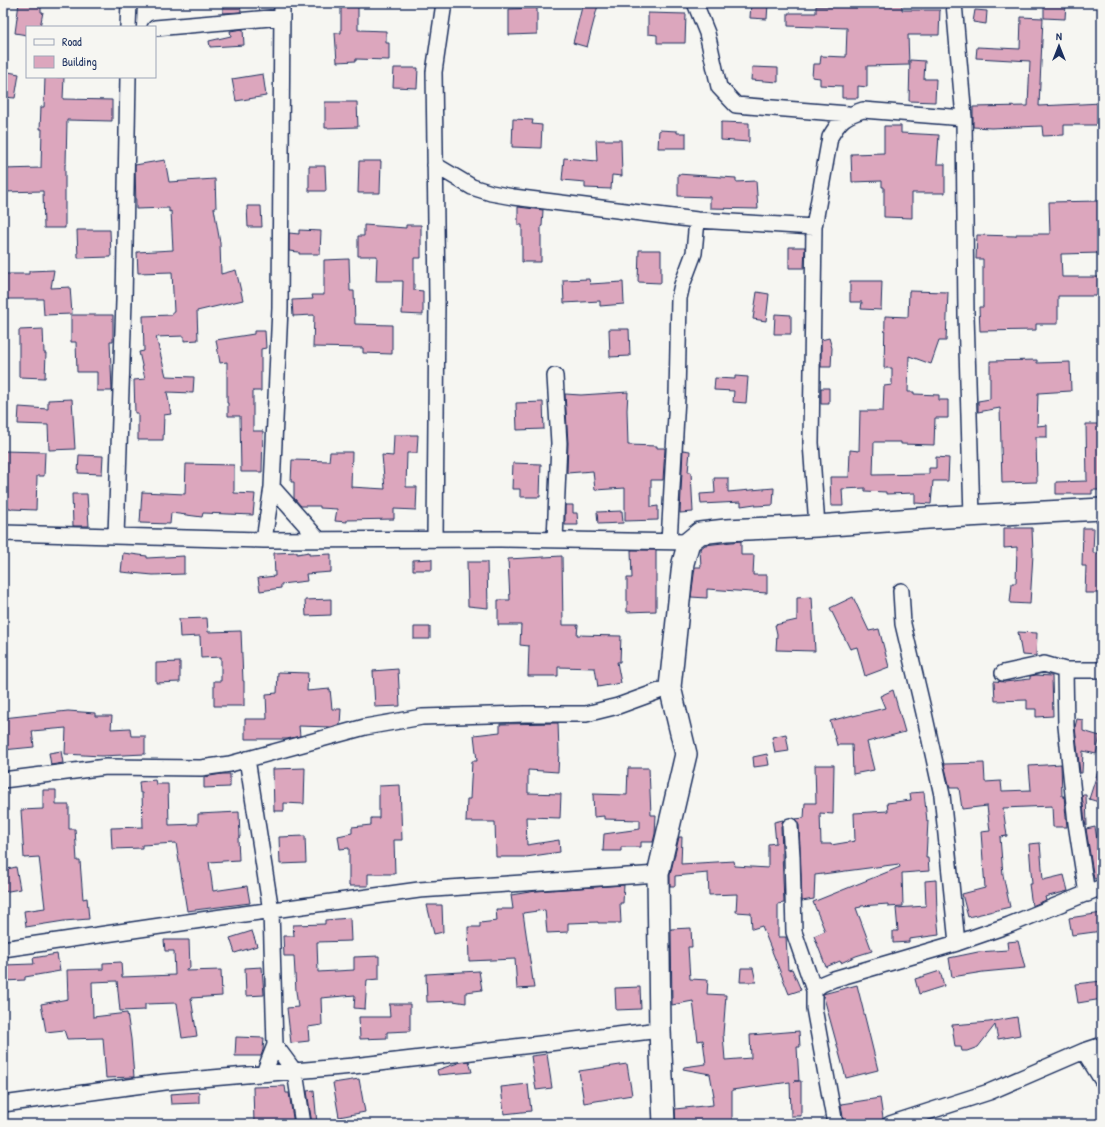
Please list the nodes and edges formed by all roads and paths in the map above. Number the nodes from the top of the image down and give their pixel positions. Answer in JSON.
{"nodes":[{"id":1,"x":129,"y":3,"type":"edge"},
{"id":2,"x":444,"y":3,"type":"edge"},
{"id":3,"x":695,"y":3,"type":"edge"},
{"id":4,"x":954,"y":3,"type":"edge"},
{"id":5,"x":282,"y":10,"type":"edge"},
{"id":6,"x":128,"y":26,"type":"edge"},
{"id":7,"x":156,"y":28,"type":"edge"},
{"id":8,"x":128,"y":78,"type":"edge"},
{"id":9,"x":848,"y":114,"type":"junction"},
{"id":10,"x":964,"y":118,"type":"junction"},
{"id":11,"x":435,"y":165,"type":"junction"},
{"id":12,"x":696,"y":220,"type":"junction"},
{"id":13,"x":814,"y":227,"type":"junction"},
{"id":14,"x":555,"y":376,"type":"dead end"},
{"id":15,"x":272,"y":487,"type":"junction"},
{"id":16,"x":1102,"y":509,"type":"edge"},
{"id":17,"x":972,"y":516,"type":"junction"},
{"id":18,"x":817,"y":526,"type":"junction"},
{"id":19,"x":3,"y":533,"type":"edge"},
{"id":20,"x":116,"y":536,"type":"junction"},
{"id":21,"x":435,"y":539,"type":"junction"},
{"id":22,"x":264,"y":540,"type":"junction"},
{"id":23,"x":319,"y":540,"type":"junction"},
{"id":24,"x":555,"y":540,"type":"junction"},
{"id":25,"x":679,"y":542,"type":"junction"},
{"id":26,"x":901,"y":591,"type":"dead end"},
{"id":27,"x":1065,"y":670,"type":"junction"},
{"id":28,"x":1102,"y":670,"type":"edge"},
{"id":29,"x":1003,"y":673,"type":"dead end"},
{"id":30,"x":670,"y":687,"type":"junction"},
{"id":31,"x":246,"y":759,"type":"junction"},
{"id":32,"x":3,"y":780,"type":"edge"},
{"id":33,"x":790,"y":826,"type":"dead end"},
{"id":34,"x":658,"y":874,"type":"junction"},
{"id":35,"x":1102,"y":887,"type":"edge"},
{"id":36,"x":1087,"y":894,"type":"junction"},
{"id":37,"x":271,"y":911,"type":"junction"},
{"id":38,"x":957,"y":943,"type":"junction"},
{"id":39,"x":3,"y":949,"type":"edge"},
{"id":40,"x":814,"y":990,"type":"junction"},
{"id":41,"x":660,"y":1030,"type":"junction"},
{"id":42,"x":275,"y":1045,"type":"junction"},
{"id":43,"x":1102,"y":1045,"type":"edge"},
{"id":44,"x":1084,"y":1051,"type":"junction"},
{"id":45,"x":296,"y":1072,"type":"junction"},
{"id":46,"x":264,"y":1074,"type":"junction"},
{"id":47,"x":1102,"y":1080,"type":"edge"},
{"id":48,"x":3,"y":1104,"type":"edge"},
{"id":49,"x":303,"y":1124,"type":"edge"},
{"id":50,"x":664,"y":1124,"type":"edge"},
{"id":51,"x":835,"y":1124,"type":"edge"},
{"id":52,"x":890,"y":1124,"type":"edge"}],
"edges":[{"from":1,"to":6,"type":"street"},
{"from":2,"to":11,"type":"street"},
{"from":3,"to":9,"type":"street"},
{"from":4,"to":10,"type":"street"},
{"from":5,"to":7,"type":"street"},
{"from":5,"to":15,"type":"street"},
{"from":8,"to":20,"type":"street"},
{"from":9,"to":10,"type":"street"},
{"from":9,"to":13,"type":"street"},
{"from":10,"to":17,"type":"street"},
{"from":11,"to":12,"type":"street"},
{"from":11,"to":21,"type":"street"},
{"from":12,"to":13,"type":"street"},
{"from":12,"to":25,"type":"street"},
{"from":13,"to":18,"type":"street"},
{"from":14,"to":24,"type":"street"},
{"from":15,"to":22,"type":"street"},
{"from":15,"to":23,"type":"street"},
{"from":16,"to":17,"type":"street"},
{"from":17,"to":18,"type":"street"},
{"from":18,"to":25,"type":"street"},
{"from":19,"to":20,"type":"street"},
{"from":20,"to":22,"type":"street"},
{"from":21,"to":23,"type":"street"},
{"from":21,"to":24,"type":"street"},
{"from":22,"to":23,"type":"street"},
{"from":24,"to":25,"type":"street"},
{"from":25,"to":30,"type":"street"},
{"from":26,"to":38,"type":"street"},
{"from":27,"to":28,"type":"street"},
{"from":27,"to":29,"type":"street"},
{"from":27,"to":36,"type":"street"},
{"from":30,"to":31,"type":"street"},
{"from":30,"to":34,"type":"street"},
{"from":31,"to":32,"type":"street"},
{"from":31,"to":37,"type":"street"},
{"from":33,"to":40,"type":"street"},
{"from":34,"to":37,"type":"street"},
{"from":34,"to":41,"type":"street"},
{"from":35,"to":36,"type":"street"},
{"from":36,"to":38,"type":"street"},
{"from":37,"to":39,"type":"street"},
{"from":37,"to":42,"type":"street"},
{"from":38,"to":40,"type":"street"},
{"from":40,"to":51,"type":"street"},
{"from":41,"to":45,"type":"street"},
{"from":41,"to":50,"type":"street"},
{"from":42,"to":45,"type":"street"},
{"from":42,"to":46,"type":"street"},
{"from":43,"to":44,"type":"street"},
{"from":44,"to":47,"type":"street"},
{"from":44,"to":52,"type":"street"},
{"from":45,"to":46,"type":"street"},
{"from":45,"to":49,"type":"street"},
{"from":46,"to":48,"type":"street"}]}
